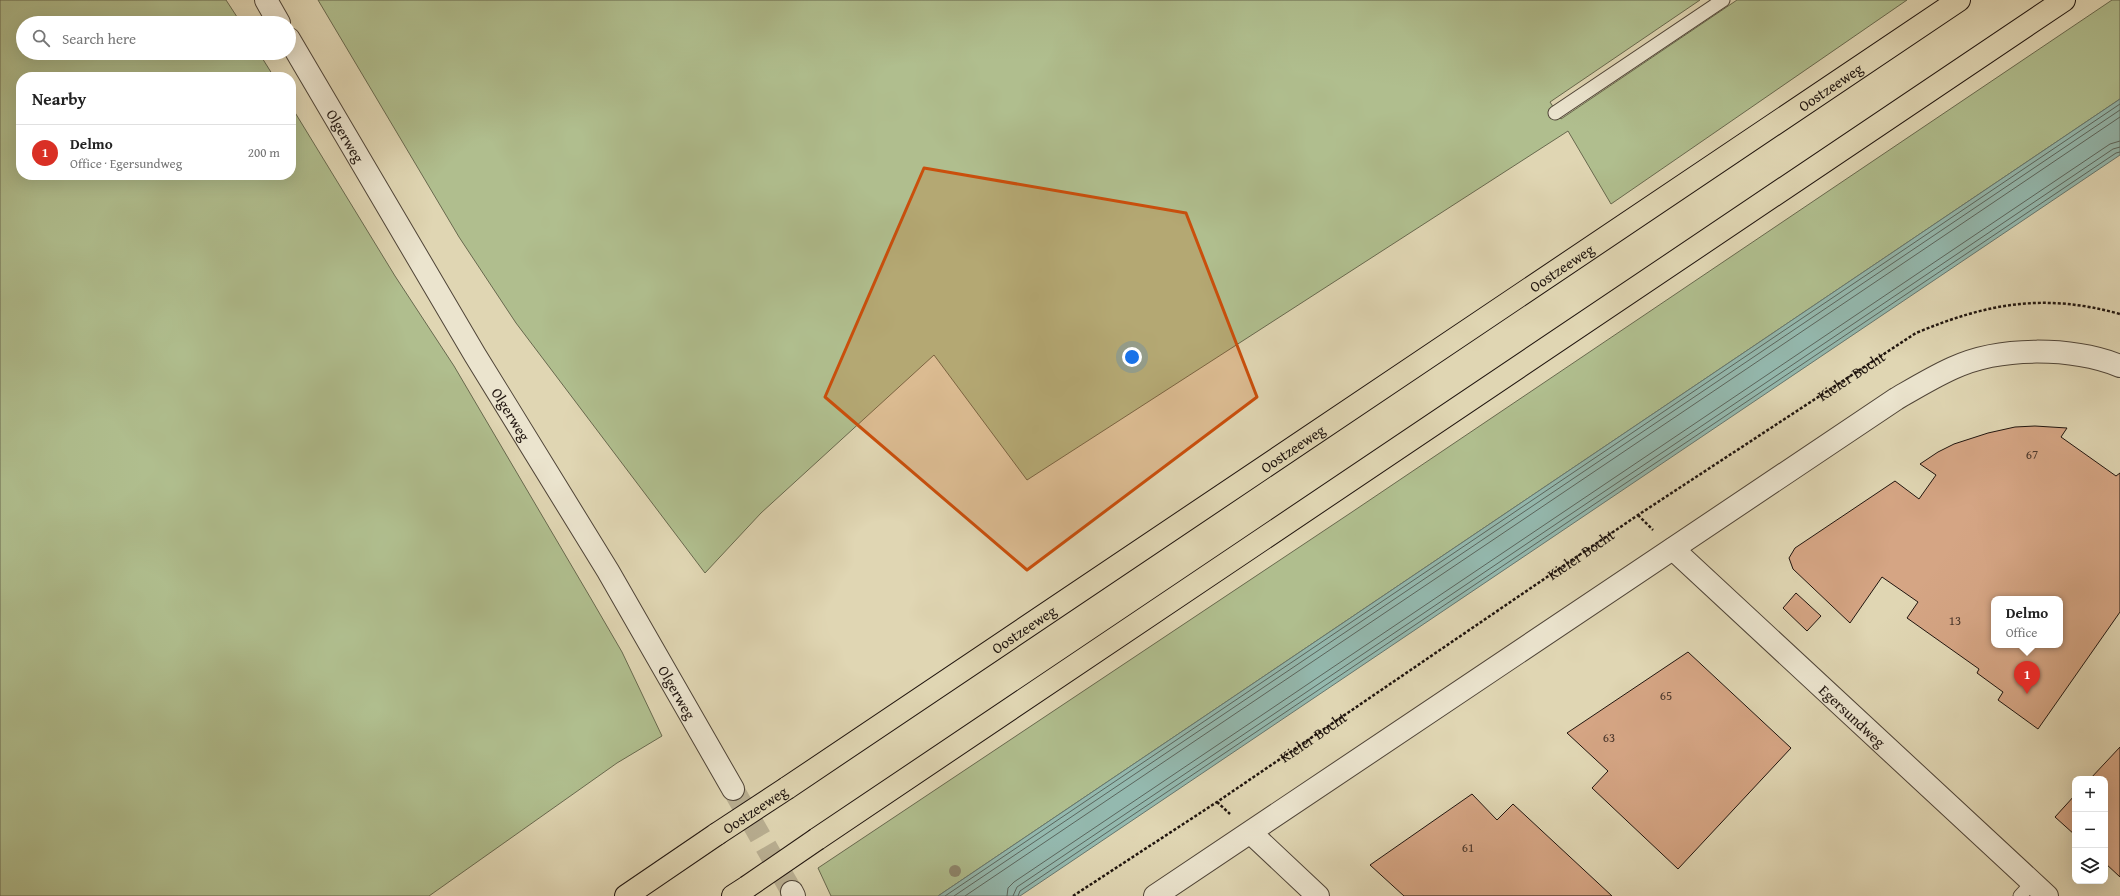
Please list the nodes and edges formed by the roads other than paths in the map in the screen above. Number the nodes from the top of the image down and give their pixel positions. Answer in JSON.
{"nodes":[{"id":1,"x":266,"y":0,"type":"edge"},
{"id":2,"x":1723,"y":0,"type":"edge"},
{"id":3,"x":1959,"y":0,"type":"edge"},
{"id":4,"x":2064,"y":0,"type":"edge"},
{"id":5,"x":276,"y":16,"type":"edge"},
{"id":6,"x":296,"y":51,"type":"edge"},
{"id":7,"x":1555,"y":113,"type":"dead end"},
{"id":8,"x":2120,"y":366,"type":"edge"},
{"id":9,"x":1673,"y":550,"type":"junction"},
{"id":10,"x":733,"y":789,"type":"tunnel mouth"},
{"id":11,"x":1251,"y":833,"type":"junction"},
{"id":12,"x":740,"y":891,"type":"edge"},
{"id":13,"x":2033,"y":892,"type":"edge"},
{"id":14,"x":626,"y":896,"type":"edge"},
{"id":15,"x":1155,"y":896,"type":"edge"},
{"id":16,"x":1318,"y":896,"type":"edge"}],
"edges":[{"from":1,"to":5,"type":"street"},
{"from":2,"to":7,"type":"lane"},
{"from":3,"to":14,"type":"highway","name":"Oostzeeweg","bridge":true},
{"from":4,"to":12,"type":"highway","bridge":true},
{"from":6,"to":10,"type":"street","name":"Olgerweg"},
{"from":8,"to":9,"type":"street"},
{"from":9,"to":11,"type":"street"},
{"from":9,"to":13,"type":"street","name":"Egersundweg"},
{"from":11,"to":15,"type":"street"},
{"from":11,"to":16,"type":"street"}]}
